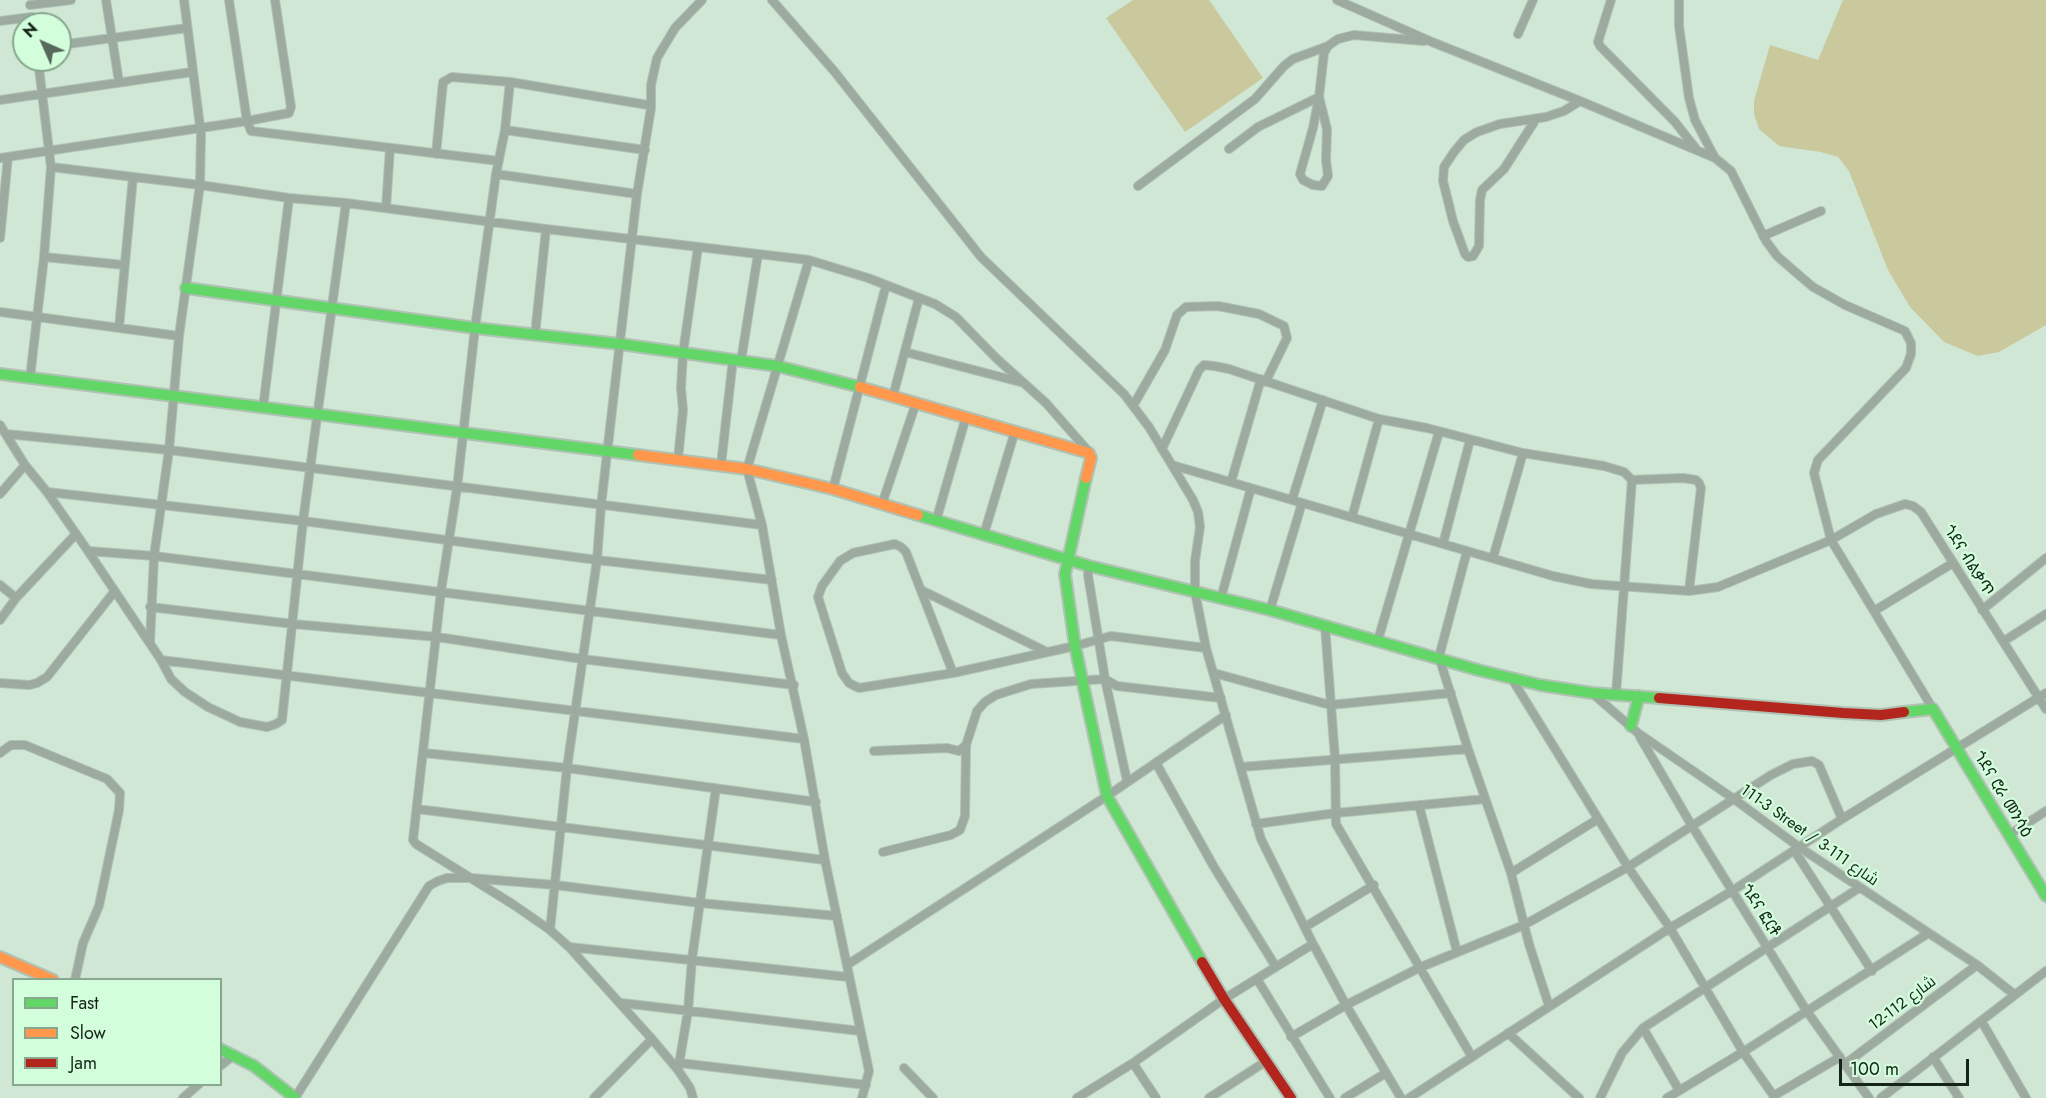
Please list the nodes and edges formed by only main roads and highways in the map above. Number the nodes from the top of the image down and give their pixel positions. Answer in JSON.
{"nodes":[{"id":1,"x":186,"y":288,"type":"road end"},
{"id":2,"x":0,"y":374,"type":"edge"},
{"id":3,"x":1068,"y":559,"type":"junction"},
{"id":4,"x":1640,"y":696,"type":"junction"},
{"id":5,"x":1635,"y":729,"type":"road end"},
{"id":6,"x":2046,"y":896,"type":"edge"},
{"id":7,"x":0,"y":957,"type":"edge"},
{"id":8,"x":48,"y":978,"type":"edge"},
{"id":9,"x":222,"y":1049,"type":"edge"},
{"id":10,"x":295,"y":1098,"type":"edge"},
{"id":11,"x":1291,"y":1098,"type":"edge"}],
"edges":[{"from":1,"to":3,"type":"main road"},
{"from":2,"to":3,"type":"main road"},
{"from":3,"to":4,"type":"main road"},
{"from":3,"to":11,"type":"main road"},
{"from":4,"to":5,"type":"main road"},
{"from":4,"to":6,"type":"main road","name":"ጎደና ሮራ መንሳዕ"},
{"from":7,"to":8,"type":"main road"},
{"from":9,"to":10,"type":"main road"}]}
